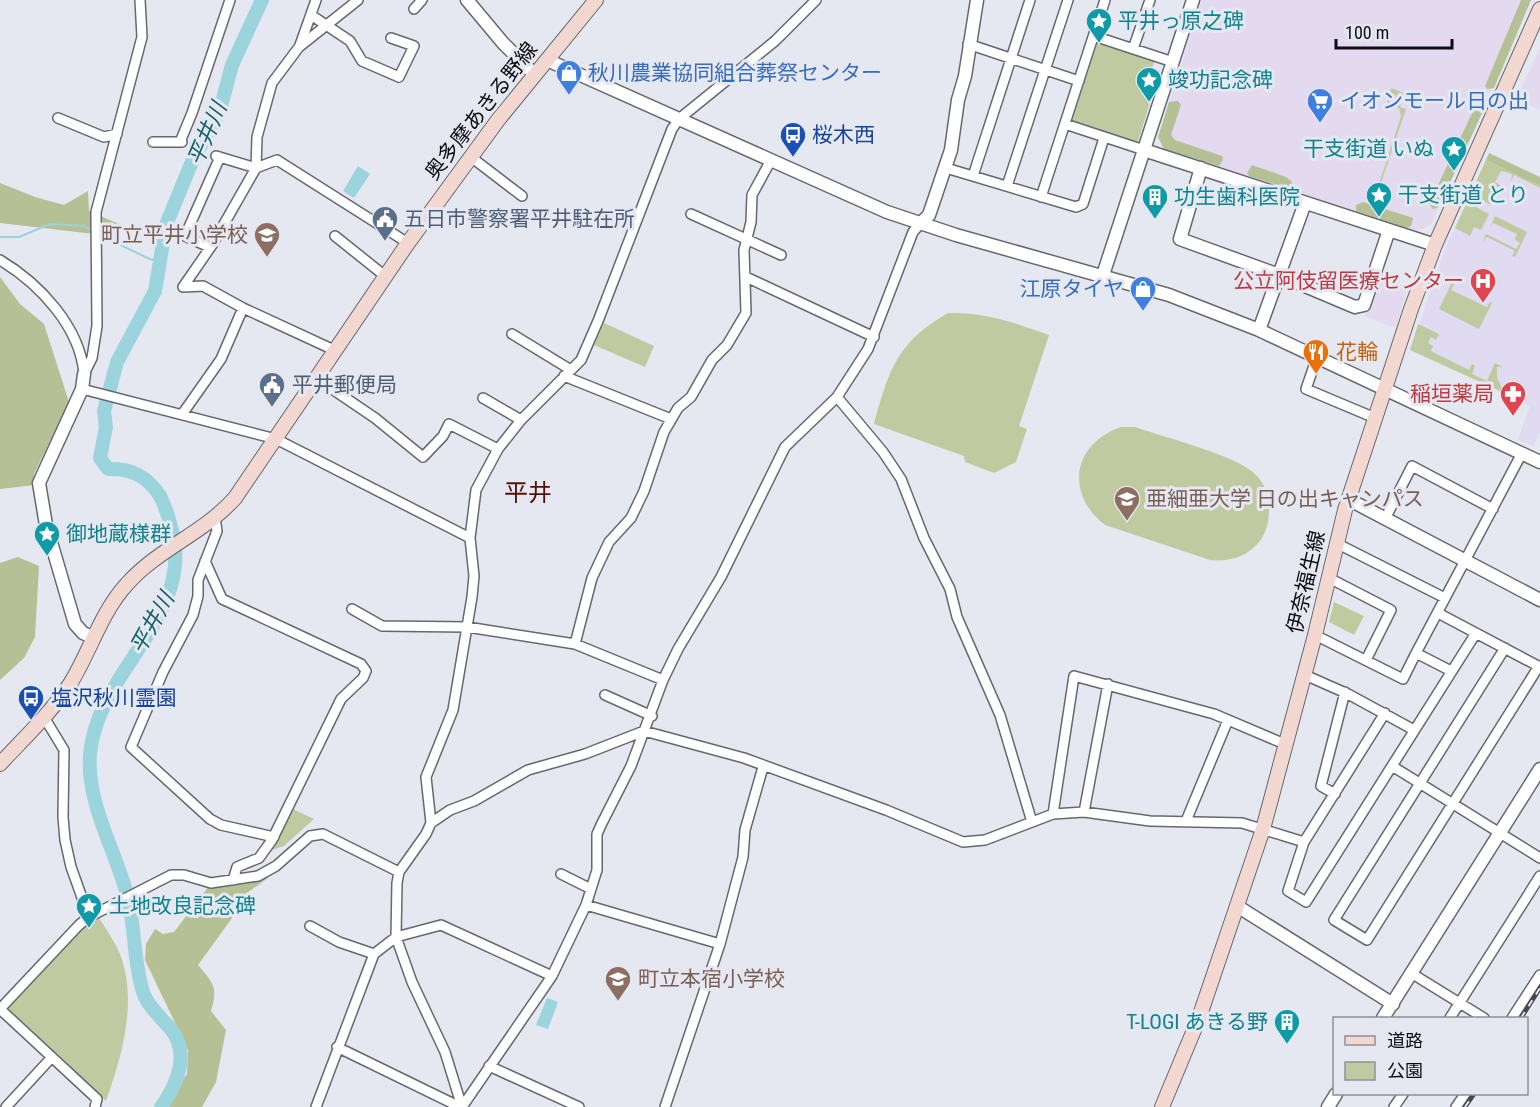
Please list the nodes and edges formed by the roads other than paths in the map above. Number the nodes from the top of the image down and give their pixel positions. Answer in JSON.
{"nodes":[{"id":1,"x":140,"y":0,"type":"edge"},
{"id":2,"x":230,"y":0,"type":"edge"},
{"id":3,"x":316,"y":0,"type":"edge"},
{"id":4,"x":358,"y":0,"type":"edge"},
{"id":5,"x":422,"y":0,"type":"edge"},
{"id":6,"x":467,"y":0,"type":"edge"},
{"id":7,"x":596,"y":0,"type":"edge"},
{"id":8,"x":816,"y":0,"type":"edge"},
{"id":9,"x":977,"y":0,"type":"edge"},
{"id":10,"x":1030,"y":0,"type":"edge"},
{"id":11,"x":1068,"y":0,"type":"edge"},
{"id":12,"x":1105,"y":0,"type":"edge"},
{"id":13,"x":1150,"y":0,"type":"edge"},
{"id":14,"x":1193,"y":0,"type":"edge"},
{"id":15,"x":414,"y":9,"type":"dead end"},
{"id":16,"x":1540,"y":9,"type":"edge"},
{"id":17,"x":311,"y":15,"type":"junction"},
{"id":18,"x":326,"y":25,"type":"junction"},
{"id":19,"x":1094,"y":36,"type":"junction"},
{"id":20,"x":391,"y":38,"type":"dead end"},
{"id":21,"x":968,"y":44,"type":"junction"},
{"id":22,"x":299,"y":47,"type":"junction"},
{"id":23,"x":1134,"y":49,"type":"junction"},
{"id":24,"x":1011,"y":58,"type":"junction"},
{"id":25,"x":547,"y":60,"type":"junction"},
{"id":26,"x":1173,"y":62,"type":"junction"},
{"id":27,"x":1045,"y":70,"type":"junction"},
{"id":28,"x":535,"y":75,"type":"junction"},
{"id":29,"x":1079,"y":81,"type":"junction"},
{"id":30,"x":58,"y":118,"type":"dead end"},
{"id":31,"x":679,"y":119,"type":"junction"},
{"id":32,"x":1065,"y":124,"type":"junction"},
{"id":33,"x":117,"y":134,"type":"junction"},
{"id":34,"x":1104,"y":138,"type":"junction"},
{"id":35,"x":153,"y":142,"type":"dead end"},
{"id":36,"x":1144,"y":150,"type":"junction"},
{"id":37,"x":471,"y":157,"type":"junction"},
{"id":38,"x":771,"y":160,"type":"junction"},
{"id":39,"x":255,"y":168,"type":"junction"},
{"id":40,"x":946,"y":168,"type":"junction"},
{"id":41,"x":1201,"y":168,"type":"junction"},
{"id":42,"x":973,"y":176,"type":"junction"},
{"id":43,"x":1007,"y":186,"type":"junction"},
{"id":44,"x":519,"y":190,"type":"dead end"},
{"id":45,"x":1041,"y":197,"type":"junction"},
{"id":46,"x":1305,"y":203,"type":"junction"},
{"id":47,"x":691,"y":214,"type":"dead end"},
{"id":48,"x":920,"y":224,"type":"junction"},
{"id":49,"x":1389,"y":230,"type":"junction"},
{"id":50,"x":335,"y":236,"type":"dead end"},
{"id":51,"x":747,"y":239,"type":"junction"},
{"id":52,"x":408,"y":243,"type":"junction"},
{"id":53,"x":1435,"y":245,"type":"junction"},
{"id":54,"x":209,"y":247,"type":"junction"},
{"id":55,"x":781,"y":255,"type":"dead end"},
{"id":56,"x":0,"y":260,"type":"edge"},
{"id":57,"x":1103,"y":275,"type":"junction"},
{"id":58,"x":1280,"y":275,"type":"junction"},
{"id":59,"x":385,"y":276,"type":"junction"},
{"id":60,"x":746,"y":277,"type":"junction"},
{"id":61,"x":243,"y":308,"type":"junction"},
{"id":62,"x":1259,"y":330,"type":"junction"},
{"id":63,"x":512,"y":334,"type":"dead end"},
{"id":64,"x":874,"y":337,"type":"junction"},
{"id":65,"x":334,"y":350,"type":"junction"},
{"id":66,"x":1317,"y":357,"type":"junction"},
{"id":67,"x":568,"y":373,"type":"junction"},
{"id":68,"x":84,"y":375,"type":"junction"},
{"id":69,"x":316,"y":378,"type":"junction"},
{"id":70,"x":1386,"y":389,"type":"junction"},
{"id":71,"x":87,"y":391,"type":"junction"},
{"id":72,"x":837,"y":397,"type":"junction"},
{"id":73,"x":483,"y":398,"type":"dead end"},
{"id":74,"x":183,"y":413,"type":"junction"},
{"id":75,"x":1376,"y":418,"type":"junction"},
{"id":76,"x":671,"y":419,"type":"junction"},
{"id":77,"x":521,"y":420,"type":"junction"},
{"id":78,"x":276,"y":439,"type":"junction"},
{"id":79,"x":498,"y":449,"type":"junction"},
{"id":80,"x":1522,"y":453,"type":"junction"},
{"id":81,"x":1540,"y":462,"type":"edge"},
{"id":82,"x":1348,"y":499,"type":"junction"},
{"id":83,"x":1492,"y":508,"type":"junction"},
{"id":84,"x":215,"y":519,"type":"junction"},
{"id":85,"x":1385,"y":519,"type":"junction"},
{"id":86,"x":470,"y":538,"type":"junction"},
{"id":87,"x":1336,"y":543,"type":"junction"},
{"id":88,"x":205,"y":561,"type":"junction"},
{"id":89,"x":1465,"y":561,"type":"junction"},
{"id":90,"x":1329,"y":578,"type":"junction"},
{"id":91,"x":1445,"y":598,"type":"junction"},
{"id":92,"x":1540,"y":600,"type":"edge"},
{"id":93,"x":352,"y":609,"type":"dead end"},
{"id":94,"x":1438,"y":613,"type":"junction"},
{"id":95,"x":467,"y":627,"type":"junction"},
{"id":96,"x":1476,"y":633,"type":"junction"},
{"id":97,"x":1315,"y":635,"type":"junction"},
{"id":98,"x":94,"y":638,"type":"junction"},
{"id":99,"x":575,"y":644,"type":"junction"},
{"id":100,"x":1505,"y":648,"type":"junction"},
{"id":101,"x":1416,"y":653,"type":"junction"},
{"id":102,"x":1366,"y":660,"type":"junction"},
{"id":103,"x":1540,"y":667,"type":"edge"},
{"id":104,"x":1451,"y":671,"type":"junction"},
{"id":105,"x":1305,"y":675,"type":"junction"},
{"id":106,"x":663,"y":680,"type":"junction"},
{"id":107,"x":1108,"y":684,"type":"junction"},
{"id":108,"x":1345,"y":692,"type":"junction"},
{"id":109,"x":605,"y":695,"type":"dead end"},
{"id":110,"x":1385,"y":713,"type":"junction"},
{"id":111,"x":652,"y":716,"type":"junction"},
{"id":112,"x":44,"y":717,"type":"junction"},
{"id":113,"x":1228,"y":720,"type":"junction"},
{"id":114,"x":1414,"y":730,"type":"junction"},
{"id":115,"x":644,"y":731,"type":"junction"},
{"id":116,"x":1287,"y":745,"type":"junction"},
{"id":117,"x":0,"y":764,"type":"edge"},
{"id":118,"x":1392,"y":766,"type":"junction"},
{"id":119,"x":763,"y":767,"type":"junction"},
{"id":120,"x":1540,"y":769,"type":"edge"},
{"id":121,"x":1420,"y":783,"type":"junction"},
{"id":122,"x":1335,"y":794,"type":"junction"},
{"id":123,"x":1453,"y":804,"type":"junction"},
{"id":124,"x":1084,"y":812,"type":"junction"},
{"id":125,"x":1053,"y":814,"type":"junction"},
{"id":126,"x":1186,"y":821,"type":"junction"},
{"id":127,"x":1032,"y":822,"type":"junction"},
{"id":128,"x":431,"y":823,"type":"junction"},
{"id":129,"x":1263,"y":829,"type":"junction"},
{"id":130,"x":1500,"y":833,"type":"junction"},
{"id":131,"x":274,"y":837,"type":"junction"},
{"id":132,"x":1304,"y":842,"type":"junction"},
{"id":133,"x":1540,"y":858,"type":"edge"},
{"id":134,"x":399,"y":872,"type":"junction"},
{"id":135,"x":561,"y":874,"type":"dead end"},
{"id":136,"x":1540,"y":876,"type":"edge"},
{"id":137,"x":233,"y":880,"type":"junction"},
{"id":138,"x":591,"y":889,"type":"junction"},
{"id":139,"x":586,"y":905,"type":"junction"},
{"id":140,"x":1238,"y":906,"type":"junction"},
{"id":141,"x":92,"y":915,"type":"junction"},
{"id":142,"x":310,"y":926,"type":"dead end"},
{"id":143,"x":396,"y":938,"type":"junction"},
{"id":144,"x":720,"y":944,"type":"junction"},
{"id":145,"x":374,"y":954,"type":"junction"},
{"id":146,"x":1412,"y":974,"type":"junction"},
{"id":147,"x":1540,"y":975,"type":"edge"},
{"id":148,"x":552,"y":976,"type":"junction"},
{"id":149,"x":1460,"y":1003,"type":"junction"},
{"id":150,"x":1393,"y":1004,"type":"junction"},
{"id":151,"x":1384,"y":1017,"type":"edge"},
{"id":152,"x":1451,"y":1017,"type":"edge"},
{"id":153,"x":1482,"y":1017,"type":"edge"},
{"id":154,"x":1513,"y":1017,"type":"edge"},
{"id":155,"x":338,"y":1047,"type":"junction"},
{"id":156,"x":52,"y":1057,"type":"junction"},
{"id":157,"x":489,"y":1066,"type":"junction"},
{"id":158,"x":6,"y":1107,"type":"edge"},
{"id":159,"x":95,"y":1107,"type":"edge"},
{"id":160,"x":316,"y":1107,"type":"edge"},
{"id":161,"x":461,"y":1107,"type":"edge"},
{"id":162,"x":579,"y":1107,"type":"edge"},
{"id":163,"x":665,"y":1107,"type":"edge"},
{"id":164,"x":1162,"y":1107,"type":"edge"}],
"edges":[{"from":1,"to":33,"type":"street"},
{"from":2,"to":35,"type":"street"},
{"from":3,"to":17,"type":"street"},
{"from":4,"to":18,"type":"street"},
{"from":5,"to":15,"type":"street"},
{"from":6,"to":28,"type":"street"},
{"from":7,"to":25,"type":"main road","name":"奥多摩あきる野線"},
{"from":8,"to":31,"type":"street"},
{"from":9,"to":21,"type":"street"},
{"from":10,"to":24,"type":"street"},
{"from":11,"to":27,"type":"street"},
{"from":12,"to":19,"type":"street"},
{"from":13,"to":23,"type":"street"},
{"from":14,"to":26,"type":"street"},
{"from":16,"to":53,"type":"main road","name":"伊奈福生線"},
{"from":17,"to":18,"type":"street"},
{"from":17,"to":22,"type":"street"},
{"from":18,"to":20,"type":"street"},
{"from":18,"to":22,"type":"street"},
{"from":19,"to":23,"type":"street"},
{"from":19,"to":29,"type":"street"},
{"from":21,"to":24,"type":"street"},
{"from":21,"to":40,"type":"street"},
{"from":22,"to":39,"type":"street"},
{"from":23,"to":26,"type":"street"},
{"from":24,"to":27,"type":"street"},
{"from":24,"to":42,"type":"street"},
{"from":25,"to":28,"type":"main road","name":"奥多摩あきる野線"},
{"from":25,"to":31,"type":"street"},
{"from":26,"to":36,"type":"street"},
{"from":27,"to":29,"type":"street"},
{"from":27,"to":43,"type":"street"},
{"from":28,"to":37,"type":"main road","name":"奥多摩あきる野線"},
{"from":29,"to":32,"type":"street"},
{"from":30,"to":33,"type":"street"},
{"from":31,"to":38,"type":"street"},
{"from":31,"to":67,"type":"street"},
{"from":32,"to":34,"type":"street"},
{"from":32,"to":45,"type":"street"},
{"from":33,"to":68,"type":"street"},
{"from":34,"to":36,"type":"street"},
{"from":34,"to":45,"type":"street"},
{"from":36,"to":41,"type":"street"},
{"from":36,"to":57,"type":"street"},
{"from":37,"to":44,"type":"street"},
{"from":37,"to":52,"type":"main road","name":"奥多摩あきる野線"},
{"from":38,"to":48,"type":"street"},
{"from":38,"to":51,"type":"street"},
{"from":39,"to":52,"type":"street"},
{"from":39,"to":54,"type":"street"},
{"from":39,"to":54,"type":"street"},
{"from":40,"to":42,"type":"street"},
{"from":40,"to":48,"type":"street"},
{"from":41,"to":46,"type":"street"},
{"from":41,"to":58,"type":"street"},
{"from":42,"to":43,"type":"street"},
{"from":43,"to":45,"type":"street"},
{"from":46,"to":49,"type":"street"},
{"from":46,"to":58,"type":"street"},
{"from":47,"to":51,"type":"street"},
{"from":48,"to":57,"type":"street"},
{"from":48,"to":64,"type":"street"},
{"from":49,"to":53,"type":"street"},
{"from":49,"to":58,"type":"street"},
{"from":50,"to":59,"type":"street"},
{"from":51,"to":55,"type":"street"},
{"from":51,"to":60,"type":"street"},
{"from":52,"to":59,"type":"main road","name":"奥多摩あきる野線"},
{"from":53,"to":70,"type":"main road","name":"伊奈福生線"},
{"from":54,"to":61,"type":"street"},
{"from":56,"to":68,"type":"street"},
{"from":57,"to":62,"type":"street"},
{"from":58,"to":62,"type":"street"},
{"from":59,"to":65,"type":"main road","name":"奥多摩あきる野線"},
{"from":60,"to":64,"type":"street"},
{"from":60,"to":76,"type":"street"},
{"from":61,"to":65,"type":"street"},
{"from":61,"to":74,"type":"street"},
{"from":62,"to":66,"type":"street"},
{"from":63,"to":67,"type":"street"},
{"from":64,"to":72,"type":"street"},
{"from":65,"to":69,"type":"main road","name":"奥多摩あきる野線"},
{"from":66,"to":70,"type":"street"},
{"from":66,"to":75,"type":"street"},
{"from":67,"to":76,"type":"street"},
{"from":67,"to":77,"type":"street"},
{"from":68,"to":71,"type":"street"},
{"from":69,"to":78,"type":"main road","name":"奥多摩あきる野線"},
{"from":69,"to":79,"type":"street"},
{"from":70,"to":75,"type":"main road","name":"伊奈福生線"},
{"from":70,"to":80,"type":"street"},
{"from":71,"to":74,"type":"street"},
{"from":71,"to":98,"type":"street"},
{"from":72,"to":106,"type":"street"},
{"from":72,"to":127,"type":"street"},
{"from":73,"to":77,"type":"street"},
{"from":74,"to":78,"type":"street"},
{"from":75,"to":82,"type":"main road","name":"伊奈福生線"},
{"from":76,"to":99,"type":"street"},
{"from":77,"to":79,"type":"street"},
{"from":78,"to":84,"type":"main road","name":"奥多摩あきる野線"},
{"from":78,"to":86,"type":"street"},
{"from":79,"to":86,"type":"street"},
{"from":80,"to":81,"type":"street"},
{"from":80,"to":83,"type":"street"},
{"from":82,"to":85,"type":"street"},
{"from":82,"to":87,"type":"main road","name":"伊奈福生線"},
{"from":83,"to":85,"type":"street"},
{"from":83,"to":89,"type":"street"},
{"from":84,"to":88,"type":"street"},
{"from":84,"to":98,"type":"main road","name":"奥多摩あきる野線"},
{"from":85,"to":89,"type":"street"},
{"from":86,"to":95,"type":"street"},
{"from":87,"to":90,"type":"main road","name":"伊奈福生線"},
{"from":87,"to":91,"type":"street"},
{"from":88,"to":131,"type":"street"},
{"from":88,"to":131,"type":"street"},
{"from":89,"to":91,"type":"street"},
{"from":89,"to":92,"type":"street"},
{"from":90,"to":97,"type":"main road","name":"伊奈福生線"},
{"from":90,"to":102,"type":"street"},
{"from":91,"to":94,"type":"street"},
{"from":93,"to":95,"type":"street"},
{"from":94,"to":96,"type":"street"},
{"from":94,"to":101,"type":"street"},
{"from":95,"to":99,"type":"street"},
{"from":95,"to":128,"type":"street"},
{"from":96,"to":100,"type":"street"},
{"from":96,"to":104,"type":"street"},
{"from":97,"to":102,"type":"street"},
{"from":97,"to":105,"type":"main road","name":"伊奈福生線"},
{"from":98,"to":112,"type":"main road"},
{"from":99,"to":106,"type":"street"},
{"from":100,"to":103,"type":"street"},
{"from":100,"to":121,"type":"street"},
{"from":101,"to":102,"type":"street"},
{"from":101,"to":104,"type":"street"},
{"from":103,"to":123,"type":"street"},
{"from":104,"to":114,"type":"street"},
{"from":105,"to":108,"type":"street"},
{"from":105,"to":116,"type":"main road","name":"伊奈福生線"},
{"from":106,"to":111,"type":"street"},
{"from":107,"to":113,"type":"street"},
{"from":107,"to":124,"type":"street"},
{"from":107,"to":125,"type":"street"},
{"from":108,"to":110,"type":"street"},
{"from":108,"to":122,"type":"street"},
{"from":109,"to":111,"type":"street"},
{"from":110,"to":114,"type":"street"},
{"from":110,"to":122,"type":"street"},
{"from":111,"to":115,"type":"street"},
{"from":112,"to":117,"type":"main road"},
{"from":112,"to":141,"type":"street"},
{"from":113,"to":116,"type":"street"},
{"from":113,"to":126,"type":"street"},
{"from":114,"to":118,"type":"street"},
{"from":115,"to":119,"type":"street"},
{"from":115,"to":128,"type":"street"},
{"from":115,"to":138,"type":"street"},
{"from":116,"to":129,"type":"main road","name":"伊奈福生線"},
{"from":118,"to":121,"type":"street"},
{"from":118,"to":132,"type":"street"},
{"from":119,"to":127,"type":"street"},
{"from":119,"to":144,"type":"street"},
{"from":120,"to":130,"type":"street"},
{"from":121,"to":123,"type":"street"},
{"from":121,"to":123,"type":"street"},
{"from":122,"to":132,"type":"street"},
{"from":123,"to":130,"type":"street"},
{"from":124,"to":125,"type":"street"},
{"from":124,"to":126,"type":"street"},
{"from":125,"to":127,"type":"street"},
{"from":126,"to":129,"type":"street"},
{"from":128,"to":134,"type":"street"},
{"from":129,"to":132,"type":"street"},
{"from":129,"to":140,"type":"main road","name":"伊奈福生線"},
{"from":130,"to":133,"type":"street"},
{"from":130,"to":146,"type":"street"},
{"from":131,"to":137,"type":"street"},
{"from":134,"to":137,"type":"street"},
{"from":134,"to":143,"type":"street"},
{"from":135,"to":138,"type":"street"},
{"from":136,"to":149,"type":"street"},
{"from":137,"to":141,"type":"street"},
{"from":138,"to":139,"type":"street"},
{"from":139,"to":144,"type":"street"},
{"from":139,"to":148,"type":"street"},
{"from":140,"to":150,"type":"street"},
{"from":140,"to":164,"type":"main road","name":"伊奈福生線"},
{"from":141,"to":156,"type":"street"},
{"from":142,"to":145,"type":"street"},
{"from":143,"to":145,"type":"street"},
{"from":143,"to":148,"type":"street"},
{"from":143,"to":161,"type":"street"},
{"from":144,"to":163,"type":"street"},
{"from":145,"to":155,"type":"street"},
{"from":146,"to":149,"type":"street"},
{"from":146,"to":150,"type":"street"},
{"from":147,"to":154,"type":"street"},
{"from":148,"to":157,"type":"street"},
{"from":149,"to":152,"type":"street"},
{"from":149,"to":153,"type":"street"},
{"from":150,"to":151,"type":"street"},
{"from":155,"to":160,"type":"street"},
{"from":155,"to":161,"type":"street"},
{"from":156,"to":158,"type":"street"},
{"from":156,"to":159,"type":"street"},
{"from":157,"to":161,"type":"street"},
{"from":157,"to":162,"type":"street"}]}
